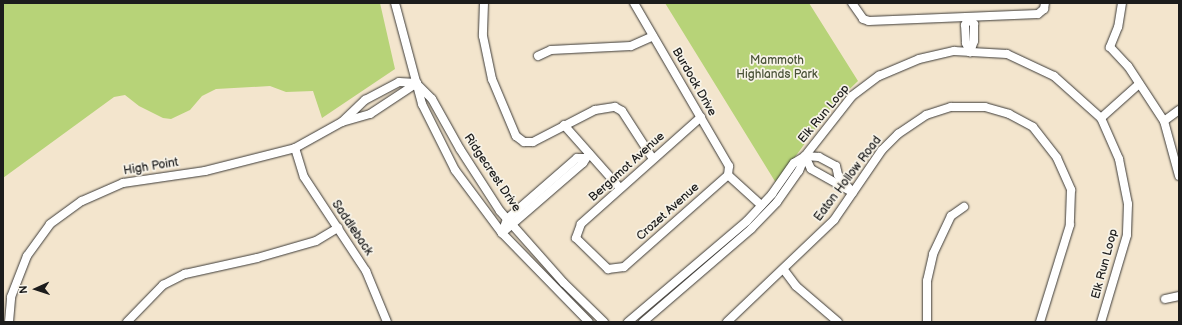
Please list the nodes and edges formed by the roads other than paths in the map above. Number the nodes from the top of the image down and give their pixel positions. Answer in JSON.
{"nodes":[{"id":1,"x":395,"y":3,"type":"edge"},
{"id":2,"x":484,"y":3,"type":"edge"},
{"id":3,"x":634,"y":3,"type":"edge"},
{"id":4,"x":852,"y":3,"type":"edge"},
{"id":5,"x":1044,"y":3,"type":"edge"},
{"id":6,"x":1122,"y":3,"type":"edge"},
{"id":7,"x":968,"y":19,"type":"junction"},
{"id":8,"x":654,"y":36,"type":"junction"},
{"id":9,"x":970,"y":52,"type":"junction"},
{"id":10,"x":538,"y":56,"type":"dead end"},
{"id":11,"x":416,"y":84,"type":"junction"},
{"id":12,"x":1139,"y":84,"type":"junction"},
{"id":13,"x":360,"y":106,"type":"junction"},
{"id":14,"x":1179,"y":110,"type":"edge"},
{"id":15,"x":366,"y":114,"type":"junction"},
{"id":16,"x":701,"y":117,"type":"junction"},
{"id":17,"x":1101,"y":118,"type":"junction"},
{"id":18,"x":1164,"y":121,"type":"junction"},
{"id":19,"x":342,"y":122,"type":"junction"},
{"id":20,"x":564,"y":125,"type":"junction"},
{"id":21,"x":295,"y":148,"type":"junction"},
{"id":22,"x":587,"y":156,"type":"junction"},
{"id":23,"x":805,"y":156,"type":"junction"},
{"id":24,"x":653,"y":158,"type":"junction"},
{"id":25,"x":728,"y":175,"type":"junction"},
{"id":26,"x":1179,"y":176,"type":"edge"},
{"id":27,"x":620,"y":188,"type":"junction"},
{"id":28,"x":853,"y":193,"type":"junction"},
{"id":29,"x":761,"y":206,"type":"junction"},
{"id":30,"x":964,"y":207,"type":"dead end"},
{"id":31,"x":507,"y":219,"type":"junction"},
{"id":32,"x":514,"y":226,"type":"junction"},
{"id":33,"x":338,"y":228,"type":"junction"},
{"id":34,"x":502,"y":233,"type":"junction"},
{"id":35,"x":576,"y":238,"type":"joint"},
{"id":36,"x":784,"y":270,"type":"junction"},
{"id":37,"x":1179,"y":296,"type":"edge"},
{"id":38,"x":1165,"y":299,"type":"dead end"},
{"id":39,"x":384,"y":321,"type":"edge"},
{"id":40,"x":9,"y":322,"type":"edge"},
{"id":41,"x":127,"y":322,"type":"edge"},
{"id":42,"x":589,"y":322,"type":"edge"},
{"id":43,"x":604,"y":322,"type":"edge"},
{"id":44,"x":628,"y":322,"type":"edge"},
{"id":45,"x":643,"y":322,"type":"edge"},
{"id":46,"x":727,"y":322,"type":"edge"},
{"id":47,"x":838,"y":322,"type":"edge"},
{"id":48,"x":926,"y":322,"type":"edge"},
{"id":49,"x":1040,"y":322,"type":"edge"},
{"id":50,"x":1101,"y":322,"type":"edge"}],
"edges":[{"from":1,"to":11,"type":"street"},
{"from":2,"to":20,"type":"street"},
{"from":3,"to":8,"type":"street","name":"Burdock Drive"},
{"from":4,"to":7,"type":"street"},
{"from":5,"to":7,"type":"street"},
{"from":6,"to":12,"type":"street"},
{"from":7,"to":9,"type":"street"},
{"from":8,"to":10,"type":"street"},
{"from":8,"to":16,"type":"street","name":"Burdock Drive"},
{"from":9,"to":17,"type":"street","name":"Elk Run Loop"},
{"from":9,"to":23,"type":"street","name":"Elk Run Loop"},
{"from":11,"to":13,"type":"street","name":"High Point"},
{"from":11,"to":15,"type":"street","name":"High Point"},
{"from":11,"to":31,"type":"street","name":"Ridgecrest Drive"},
{"from":11,"to":34,"type":"street"},
{"from":12,"to":17,"type":"street"},
{"from":12,"to":18,"type":"street"},
{"from":13,"to":15,"type":"street"},
{"from":13,"to":19,"type":"street","name":"High Point"},
{"from":14,"to":18,"type":"street"},
{"from":15,"to":19,"type":"street","name":"High Point"},
{"from":16,"to":24,"type":"street","name":"Bergamot Avenue"},
{"from":16,"to":25,"type":"street","name":"Burdock Drive"},
{"from":17,"to":50,"type":"street","name":"Elk Run Loop"},
{"from":18,"to":26,"type":"street"},
{"from":19,"to":21,"type":"street","name":"High Point"},
{"from":20,"to":22,"type":"street"},
{"from":20,"to":24,"type":"street"},
{"from":21,"to":33,"type":"street","name":"Saddleback"},
{"from":21,"to":40,"type":"street","name":"High Point"},
{"from":22,"to":27,"type":"street"},
{"from":22,"to":31,"type":"street"},
{"from":22,"to":32,"type":"street"},
{"from":23,"to":28,"type":"street"},
{"from":23,"to":28,"type":"street"},
{"from":23,"to":29,"type":"street","name":"Elk Run Loop"},
{"from":23,"to":45,"type":"street","name":"Elk Run Loop"},
{"from":24,"to":27,"type":"street","name":"Bergamot Avenue"},
{"from":25,"to":29,"type":"street"},
{"from":25,"to":35,"type":"street","name":"Crozet Avenue"},
{"from":27,"to":35,"type":"street","name":"Bergamot Avenue"},
{"from":28,"to":36,"type":"street","name":"Eaton Hollow Road"},
{"from":28,"to":49,"type":"street","name":"Eaton Hollow Road"},
{"from":29,"to":44,"type":"street","name":"Elk Run Loop"},
{"from":30,"to":48,"type":"street"},
{"from":31,"to":32,"type":"street","name":"Ridgecrest Drive"},
{"from":31,"to":34,"type":"street"},
{"from":32,"to":34,"type":"street"},
{"from":32,"to":43,"type":"street","name":"Ridgecrest Drive"},
{"from":33,"to":39,"type":"street","name":"Saddleback"},
{"from":33,"to":41,"type":"street"},
{"from":34,"to":42,"type":"street"},
{"from":36,"to":46,"type":"street","name":"Eaton Hollow Road"},
{"from":36,"to":47,"type":"street"},
{"from":37,"to":38,"type":"street"}]}
